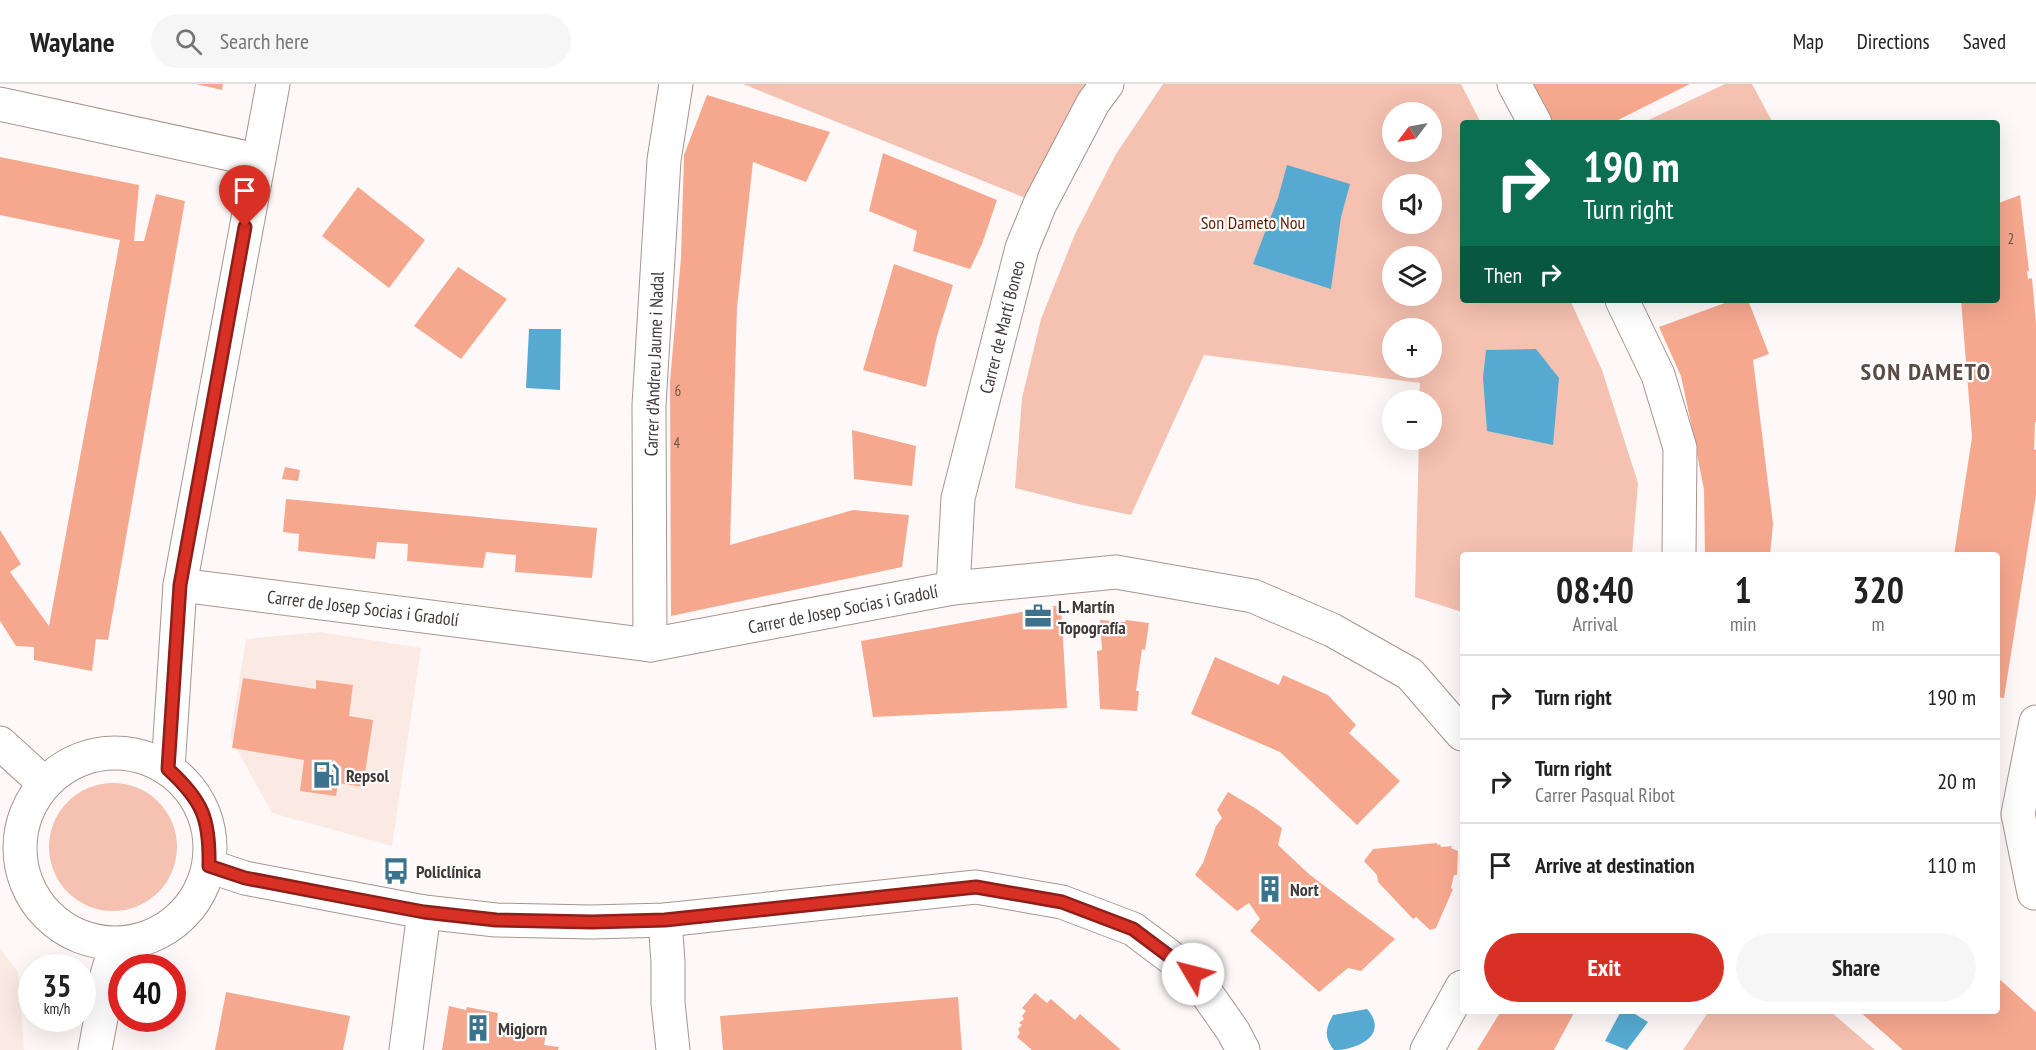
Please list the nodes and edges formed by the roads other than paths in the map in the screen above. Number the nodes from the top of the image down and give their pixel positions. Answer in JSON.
{"nodes":[{"id":1,"x":273,"y":84,"type":"edge"},
{"id":2,"x":676,"y":84,"type":"edge"},
{"id":3,"x":1107,"y":84,"type":"edge"},
{"id":4,"x":1514,"y":84,"type":"edge"},
{"id":5,"x":0,"y":104,"type":"edge"},
{"id":6,"x":1532,"y":120,"type":"edge"},
{"id":7,"x":257,"y":160,"type":"junction"},
{"id":8,"x":1623,"y":303,"type":"edge"},
{"id":9,"x":1679,"y":552,"type":"edge"},
{"id":10,"x":180,"y":585,"type":"junction"},
{"id":11,"x":953,"y":588,"type":"junction"},
{"id":12,"x":650,"y":645,"type":"junction"},
{"id":13,"x":2036,"y":722,"type":"edge"},
{"id":14,"x":1460,"y":732,"type":"edge"},
{"id":15,"x":0,"y":743,"type":"edge"},
{"id":16,"x":168,"y":769,"type":"junction"},
{"id":17,"x":44,"y":783,"type":"junction"},
{"id":18,"x":209,"y":866,"type":"junction"},
{"id":19,"x":2034,"y":893,"type":"dead end"},
{"id":20,"x":424,"y":912,"type":"junction"},
{"id":21,"x":665,"y":920,"type":"junction"},
{"id":22,"x":116,"y":944,"type":"junction"},
{"id":23,"x":1460,"y":991,"type":"edge"},
{"id":24,"x":95,"y":1050,"type":"edge"},
{"id":25,"x":406,"y":1050,"type":"edge"},
{"id":26,"x":673,"y":1050,"type":"edge"},
{"id":27,"x":1243,"y":1050,"type":"edge"},
{"id":28,"x":1427,"y":1050,"type":"edge"}],
"edges":[{"from":1,"to":7,"type":"street"},
{"from":2,"to":12,"type":"street","name":"Carrer d'Andreu Jaume i Nadal"},
{"from":3,"to":11,"type":"street","name":"Carrer de Martí Boneo"},
{"from":4,"to":6,"type":"street"},
{"from":5,"to":7,"type":"street"},
{"from":7,"to":10,"type":"street"},
{"from":8,"to":9,"type":"street"},
{"from":10,"to":12,"type":"street","name":"Carrer de Josep Socias i Gradolí"},
{"from":10,"to":16,"type":"street"},
{"from":11,"to":12,"type":"street","name":"Carrer de Josep Socias i Gradolí"},
{"from":11,"to":14,"type":"street","name":"Carrer de Josep Socias i Gradolí"},
{"from":13,"to":19,"type":"street"},
{"from":15,"to":17,"type":"street"},
{"from":16,"to":17,"type":"street"},
{"from":16,"to":18,"type":"street"},
{"from":17,"to":22,"type":"street"},
{"from":18,"to":20,"type":"street"},
{"from":18,"to":22,"type":"street"},
{"from":20,"to":21,"type":"street"},
{"from":20,"to":25,"type":"street"},
{"from":21,"to":26,"type":"street"},
{"from":21,"to":27,"type":"street"},
{"from":22,"to":24,"type":"street"},
{"from":23,"to":28,"type":"street"}]}
